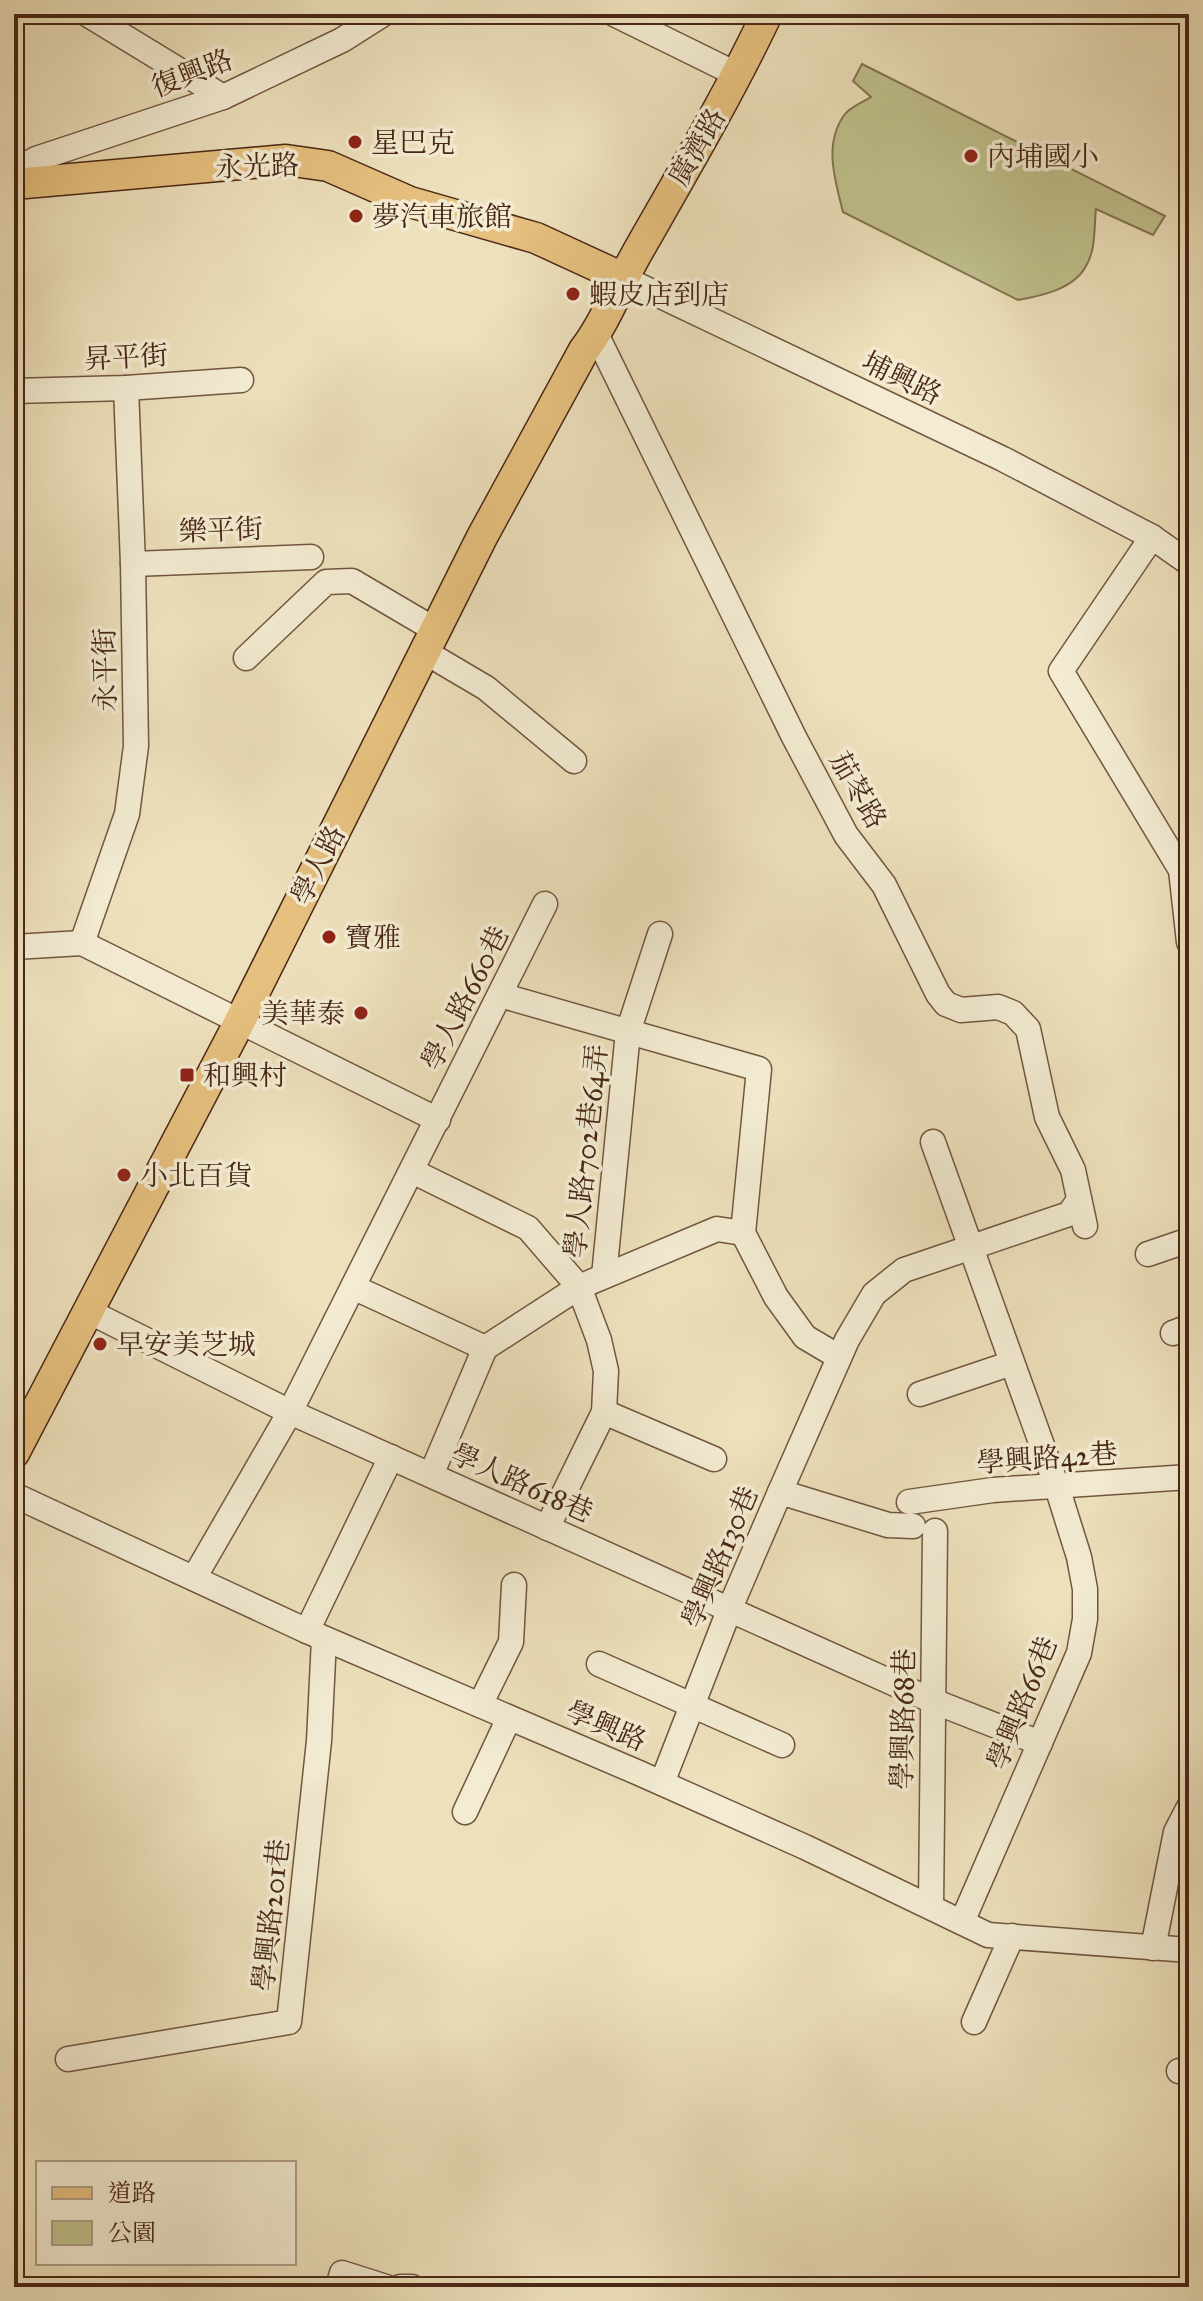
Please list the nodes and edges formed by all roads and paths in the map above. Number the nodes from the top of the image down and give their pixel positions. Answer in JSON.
{"nodes":[{"id":1,"x":87,"y":14,"type":"edge"},
{"id":2,"x":383,"y":14,"type":"edge"},
{"id":3,"x":614,"y":14,"type":"edge"},
{"id":4,"x":767,"y":14,"type":"edge"},
{"id":5,"x":738,"y":75,"type":"junction"},
{"id":6,"x":223,"y":97,"type":"junction"},
{"id":7,"x":14,"y":171,"type":"edge"},
{"id":8,"x":14,"y":184,"type":"edge"},
{"id":9,"x":623,"y":278,"type":"junction"},
{"id":10,"x":596,"y":334,"type":"junction"},
{"id":11,"x":241,"y":380,"type":"dead end"},
{"id":12,"x":126,"y":388,"type":"junction"},
{"id":13,"x":14,"y":391,"type":"edge"},
{"id":14,"x":1152,"y":537,"type":"junction"},
{"id":15,"x":311,"y":557,"type":"dead end"},
{"id":16,"x":1189,"y":563,"type":"edge"},
{"id":17,"x":133,"y":564,"type":"junction"},
{"id":18,"x":431,"y":641,"type":"junction"},
{"id":19,"x":246,"y":658,"type":"dead end"},
{"id":20,"x":574,"y":761,"type":"dead end"},
{"id":21,"x":545,"y":904,"type":"dead end"},
{"id":22,"x":660,"y":934,"type":"dead end"},
{"id":23,"x":1189,"y":942,"type":"edge"},
{"id":24,"x":82,"y":943,"type":"junction"},
{"id":25,"x":14,"y":947,"type":"edge"},
{"id":26,"x":500,"y":995,"type":"junction"},
{"id":27,"x":239,"y":1023,"type":"junction"},
{"id":28,"x":628,"y":1032,"type":"junction"},
{"id":29,"x":438,"y":1120,"type":"junction"},
{"id":30,"x":933,"y":1142,"type":"dead end"},
{"id":31,"x":412,"y":1171,"type":"junction"},
{"id":32,"x":1079,"y":1200,"type":"junction"},
{"id":33,"x":1085,"y":1226,"type":"dead end"},
{"id":34,"x":743,"y":1233,"type":"junction"},
{"id":35,"x":1189,"y":1240,"type":"edge"},
{"id":36,"x":971,"y":1248,"type":"junction"},
{"id":37,"x":1148,"y":1254,"type":"dead end"},
{"id":38,"x":604,"y":1276,"type":"junction"},
{"id":39,"x":353,"y":1287,"type":"junction"},
{"id":40,"x":579,"y":1287,"type":"junction"},
{"id":41,"x":88,"y":1311,"type":"junction"},
{"id":42,"x":485,"y":1348,"type":"junction"},
{"id":43,"x":839,"y":1357,"type":"junction"},
{"id":44,"x":1012,"y":1363,"type":"junction"},
{"id":45,"x":920,"y":1394,"type":"dead end"},
{"id":46,"x":290,"y":1412,"type":"junction"},
{"id":47,"x":604,"y":1412,"type":"junction"},
{"id":48,"x":14,"y":1453,"type":"edge"},
{"id":49,"x":391,"y":1457,"type":"junction"},
{"id":50,"x":714,"y":1459,"type":"dead end"},
{"id":51,"x":431,"y":1475,"type":"junction"},
{"id":52,"x":1189,"y":1477,"type":"edge"},
{"id":53,"x":1057,"y":1487,"type":"junction"},
{"id":54,"x":780,"y":1492,"type":"junction"},
{"id":55,"x":14,"y":1495,"type":"edge"},
{"id":56,"x":919,"y":1520,"type":"junction"},
{"id":57,"x":547,"y":1528,"type":"junction"},
{"id":58,"x":194,"y":1578,"type":"junction"},
{"id":59,"x":514,"y":1585,"type":"dead end"},
{"id":60,"x":730,"y":1608,"type":"junction"},
{"id":61,"x":316,"y":1635,"type":"junction"},
{"id":62,"x":599,"y":1664,"type":"dead end"},
{"id":63,"x":933,"y":1701,"type":"junction"},
{"id":64,"x":480,"y":1705,"type":"junction"},
{"id":65,"x":692,"y":1706,"type":"junction"},
{"id":66,"x":509,"y":1718,"type":"junction"},
{"id":67,"x":1040,"y":1743,"type":"junction"},
{"id":68,"x":782,"y":1745,"type":"dead end"},
{"id":69,"x":662,"y":1783,"type":"junction"},
{"id":70,"x":1189,"y":1807,"type":"edge"},
{"id":71,"x":465,"y":1812,"type":"dead end"},
{"id":72,"x":931,"y":1907,"type":"junction"},
{"id":73,"x":962,"y":1922,"type":"junction"},
{"id":74,"x":1012,"y":1936,"type":"junction"},
{"id":75,"x":1153,"y":1948,"type":"junction"},
{"id":76,"x":1189,"y":1950,"type":"edge"},
{"id":77,"x":974,"y":2022,"type":"dead end"},
{"id":78,"x":68,"y":2059,"type":"dead end"},
{"id":79,"x":338,"y":2287,"type":"edge"},
{"id":80,"x":386,"y":2287,"type":"edge"},
{"id":81,"x":400,"y":2287,"type":"edge"},
{"id":82,"x":412,"y":2287,"type":"edge"}],
"edges":[{"from":1,"to":6,"type":"street"},
{"from":2,"to":6,"type":"street","name":"復興路"},
{"from":3,"to":5,"type":"street"},
{"from":4,"to":5,"type":"main road","name":"廣濟路"},
{"from":5,"to":9,"type":"main road","name":"廣濟路"},
{"from":6,"to":7,"type":"street","name":"復興路"},
{"from":8,"to":9,"type":"main road","name":"永光路"},
{"from":9,"to":10,"type":"main road","name":"學人路"},
{"from":9,"to":14,"type":"street","name":"埔興路"},
{"from":10,"to":18,"type":"main road","name":"學人路"},
{"from":10,"to":32,"type":"street","name":"茄苳路"},
{"from":11,"to":12,"type":"street","name":"昇平街"},
{"from":12,"to":13,"type":"street","name":"昇平街"},
{"from":12,"to":17,"type":"street","name":"永平街"},
{"from":14,"to":16,"type":"street","name":"埔興路"},
{"from":14,"to":23,"type":"street"},
{"from":15,"to":17,"type":"street","name":"樂平街"},
{"from":17,"to":24,"type":"street","name":"永平街"},
{"from":18,"to":19,"type":"street"},
{"from":18,"to":20,"type":"street"},
{"from":18,"to":27,"type":"main road","name":"學人路"},
{"from":21,"to":26,"type":"street","name":"學人路660巷"},
{"from":22,"to":28,"type":"street","name":"學人路702巷64弄"},
{"from":24,"to":25,"type":"street"},
{"from":24,"to":27,"type":"street"},
{"from":26,"to":28,"type":"street"},
{"from":26,"to":29,"type":"street","name":"學人路660巷"},
{"from":27,"to":29,"type":"street"},
{"from":27,"to":41,"type":"main road","name":"學人路"},
{"from":28,"to":34,"type":"street"},
{"from":28,"to":38,"type":"street","name":"學人路702巷64弄"},
{"from":29,"to":31,"type":"street","name":"學人路660巷"},
{"from":30,"to":36,"type":"street","name":"學興路66巷"},
{"from":31,"to":39,"type":"street","name":"學人路660巷"},
{"from":31,"to":40,"type":"street"},
{"from":32,"to":33,"type":"street","name":"茄苳路"},
{"from":32,"to":36,"type":"street","name":"學興路130巷"},
{"from":34,"to":38,"type":"street"},
{"from":34,"to":43,"type":"street"},
{"from":35,"to":37,"type":"street"},
{"from":36,"to":43,"type":"street","name":"學興路130巷"},
{"from":36,"to":44,"type":"street","name":"學興路66巷"},
{"from":38,"to":40,"type":"street"},
{"from":39,"to":42,"type":"street"},
{"from":39,"to":46,"type":"street","name":"學人路660巷"},
{"from":40,"to":42,"type":"street"},
{"from":40,"to":47,"type":"street"},
{"from":41,"to":46,"type":"street","name":"學人路618巷"},
{"from":41,"to":48,"type":"main road","name":"學人路"},
{"from":42,"to":51,"type":"street"},
{"from":43,"to":54,"type":"street","name":"學興路130巷"},
{"from":44,"to":45,"type":"street"},
{"from":44,"to":53,"type":"street","name":"學興路66巷"},
{"from":46,"to":49,"type":"street","name":"學人路618巷"},
{"from":46,"to":58,"type":"street"},
{"from":47,"to":50,"type":"street"},
{"from":47,"to":57,"type":"street"},
{"from":49,"to":51,"type":"street","name":"學人路618巷"},
{"from":49,"to":61,"type":"street"},
{"from":51,"to":57,"type":"street","name":"學人路618巷"},
{"from":52,"to":53,"type":"street","name":"學興路42巷"},
{"from":53,"to":56,"type":"street","name":"學興路42巷"},
{"from":53,"to":67,"type":"street","name":"學興路66巷"},
{"from":54,"to":56,"type":"street","name":"學興路42巷"},
{"from":54,"to":60,"type":"street","name":"學興路130巷"},
{"from":55,"to":58,"type":"street","name":"學興路"},
{"from":56,"to":63,"type":"street","name":"學興路68巷"},
{"from":57,"to":60,"type":"street","name":"學人路618巷"},
{"from":58,"to":61,"type":"street","name":"學興路"},
{"from":59,"to":64,"type":"street"},
{"from":60,"to":63,"type":"street","name":"學人路618巷"},
{"from":60,"to":65,"type":"street","name":"學興路130巷"},
{"from":61,"to":64,"type":"street","name":"學興路"},
{"from":61,"to":78,"type":"street","name":"學興路201巷"},
{"from":62,"to":65,"type":"street"},
{"from":63,"to":67,"type":"street","name":"學人路618巷"},
{"from":63,"to":72,"type":"street","name":"學興路68巷"},
{"from":64,"to":66,"type":"street","name":"學興路"},
{"from":65,"to":68,"type":"street"},
{"from":65,"to":69,"type":"street","name":"學興路130巷"},
{"from":66,"to":69,"type":"street","name":"學興路"},
{"from":66,"to":71,"type":"street"},
{"from":67,"to":73,"type":"street","name":"學興路66巷"},
{"from":69,"to":72,"type":"street","name":"學興路"},
{"from":70,"to":75,"type":"street"},
{"from":72,"to":73,"type":"street","name":"學興路"},
{"from":73,"to":74,"type":"street","name":"學興路"},
{"from":74,"to":75,"type":"street","name":"學興路"},
{"from":74,"to":77,"type":"street"},
{"from":75,"to":76,"type":"street","name":"學興路"},
{"from":79,"to":80,"type":"street"},
{"from":81,"to":82,"type":"street"}]}
